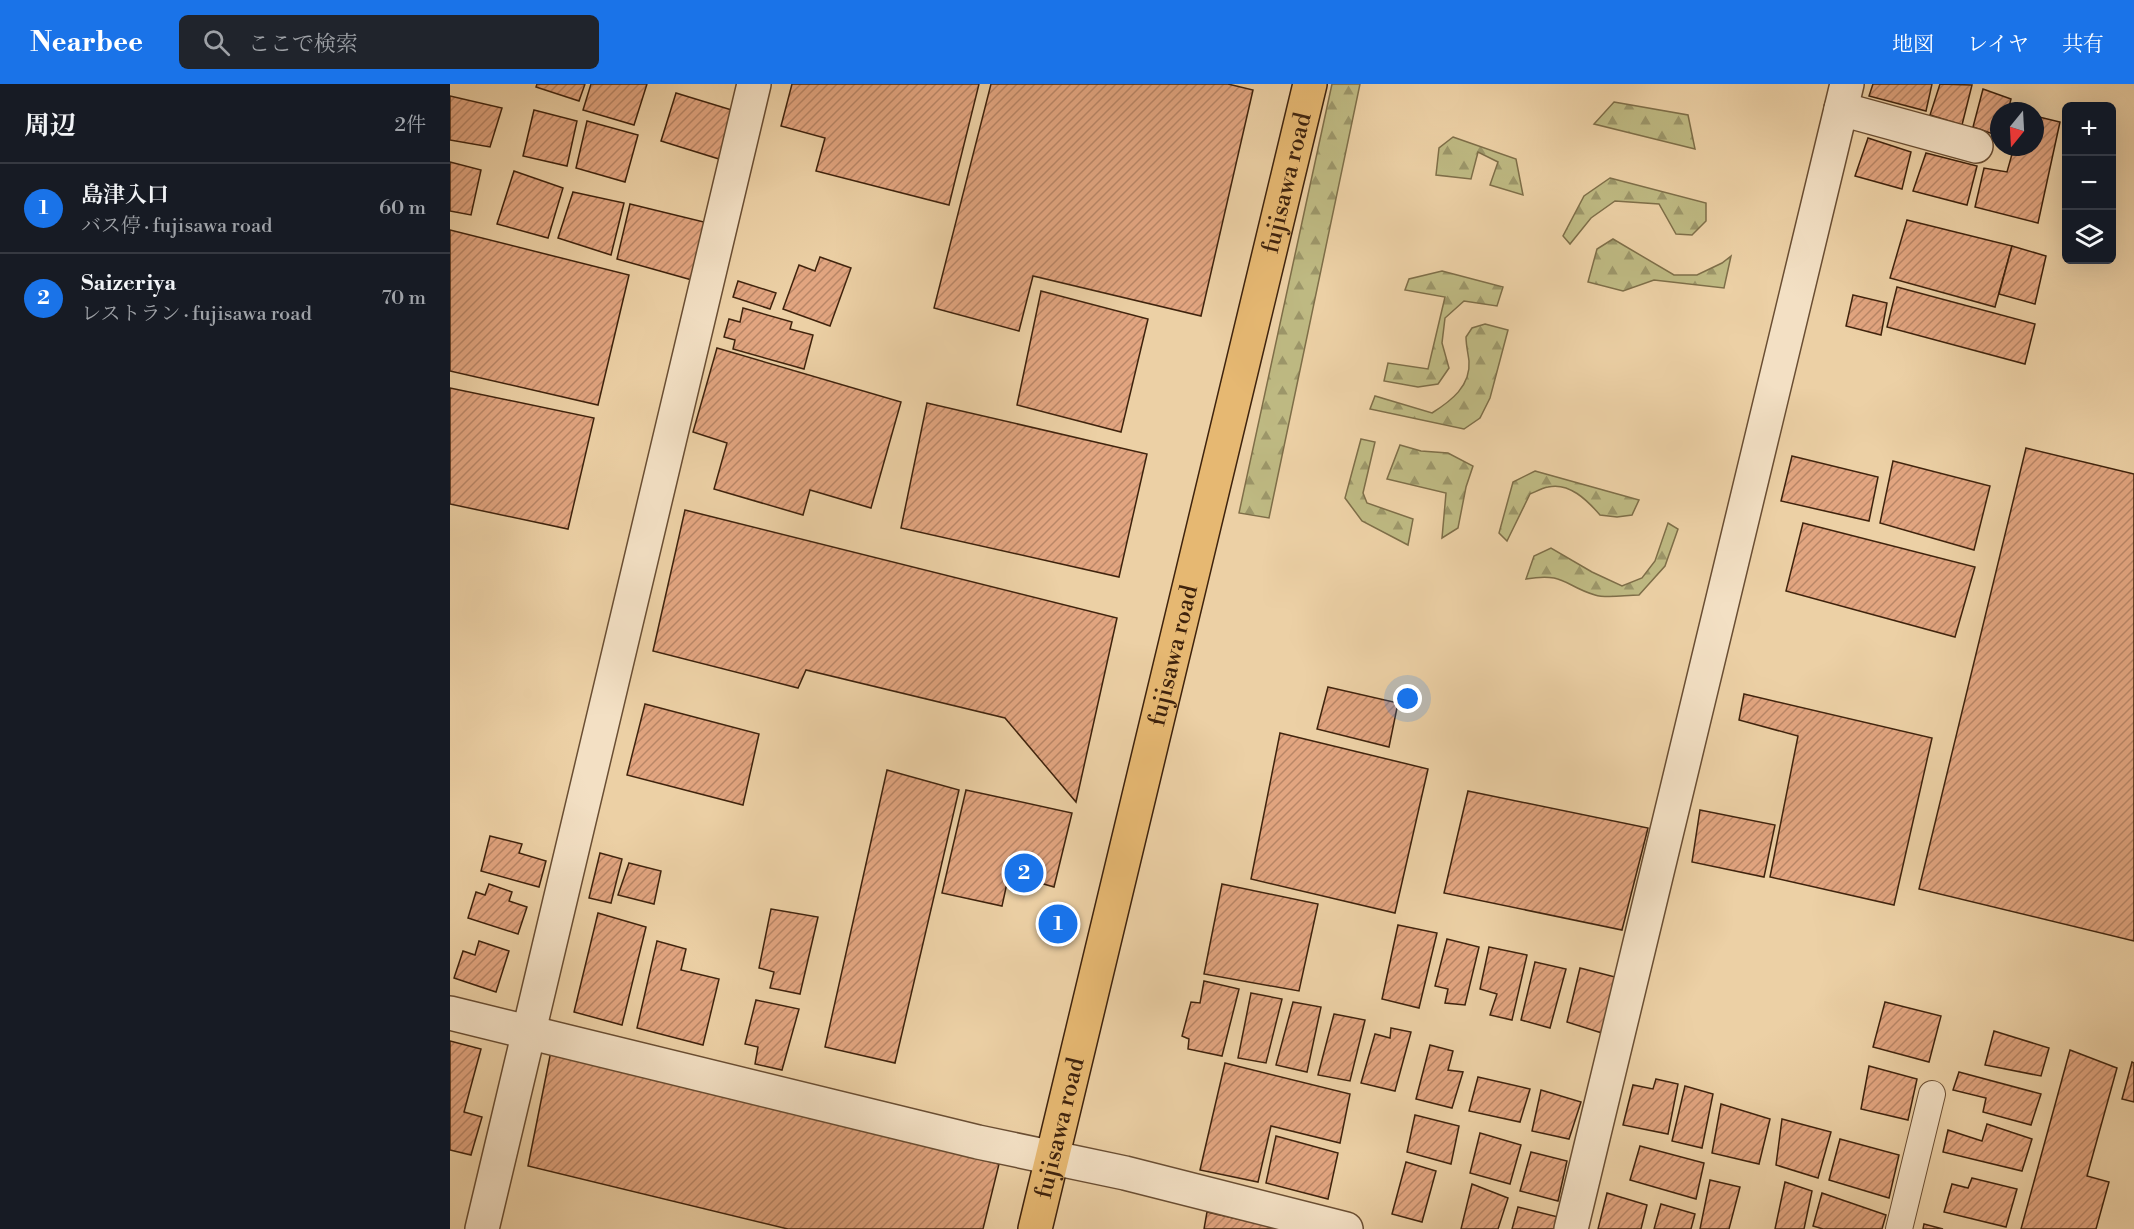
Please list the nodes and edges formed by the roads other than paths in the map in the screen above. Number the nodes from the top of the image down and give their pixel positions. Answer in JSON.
{"nodes":[{"id":1,"x":754,"y":84,"type":"edge"},
{"id":2,"x":1310,"y":84,"type":"edge"},
{"id":3,"x":1844,"y":97,"type":"edge"},
{"id":4,"x":1976,"y":146,"type":"dead end"},
{"id":5,"x":450,"y":1013,"type":"edge"},
{"id":6,"x":529,"y":1032,"type":"junction"},
{"id":7,"x":1932,"y":1094,"type":"dead end"},
{"id":8,"x":1053,"y":1158,"type":"junction"},
{"id":9,"x":482,"y":1229,"type":"edge"},
{"id":10,"x":1035,"y":1229,"type":"edge"},
{"id":11,"x":1346,"y":1229,"type":"edge"},
{"id":12,"x":1571,"y":1229,"type":"edge"},
{"id":13,"x":1899,"y":1229,"type":"edge"}],
"edges":[{"from":1,"to":6,"type":"street"},
{"from":2,"to":8,"type":"highway","name":"fujisawa road"},
{"from":3,"to":4,"type":"street"},
{"from":3,"to":12,"type":"street"},
{"from":5,"to":6,"type":"street"},
{"from":6,"to":8,"type":"street"},
{"from":6,"to":9,"type":"street"},
{"from":7,"to":13,"type":"lane"},
{"from":8,"to":10,"type":"highway","name":"fujisawa road"},
{"from":8,"to":11,"type":"street"}]}
